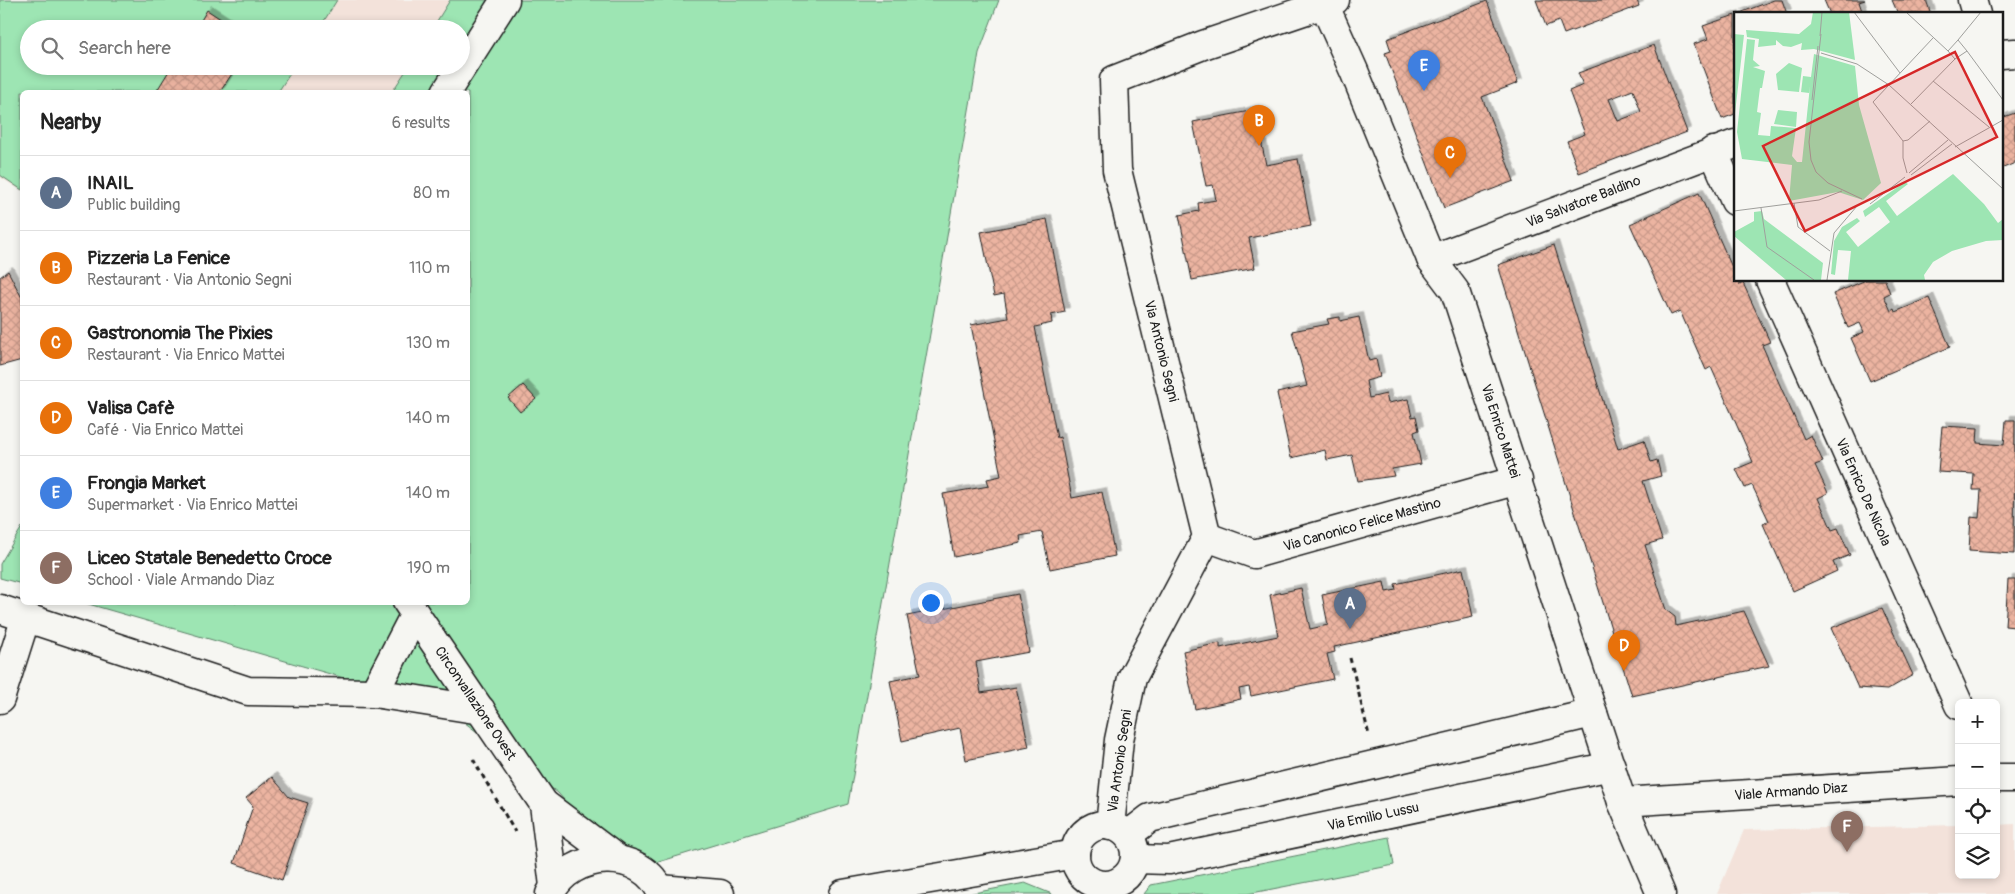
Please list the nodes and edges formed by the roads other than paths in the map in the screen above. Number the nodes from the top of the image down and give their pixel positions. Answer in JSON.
{"nodes":[{"id":1,"x":505,"y":0,"type":"edge"},
{"id":2,"x":1327,"y":1,"type":"edge"},
{"id":3,"x":2002,"y":54,"type":"edge"},
{"id":4,"x":2015,"y":54,"type":"edge"},
{"id":5,"x":470,"y":55,"type":"edge"},
{"id":6,"x":457,"y":75,"type":"edge"},
{"id":7,"x":447,"y":90,"type":"edge"},
{"id":8,"x":1724,"y":148,"type":"edge"},
{"id":9,"x":1734,"y":196,"type":"edge"},
{"id":10,"x":1431,"y":260,"type":"junction"},
{"id":11,"x":1770,"y":281,"type":"edge"},
{"id":12,"x":1518,"y":480,"type":"junction"},
{"id":13,"x":1208,"y":536,"type":"junction"},
{"id":14,"x":411,"y":608,"type":"edge"},
{"id":15,"x":0,"y":609,"type":"edge"},
{"id":16,"x":26,"y":617,"type":"junction"},
{"id":17,"x":374,"y":693,"type":"junction"},
{"id":18,"x":0,"y":699,"type":"edge"},
{"id":19,"x":1956,"y":699,"type":"edge"},
{"id":20,"x":481,"y":710,"type":"junction"},
{"id":21,"x":1594,"y":713,"type":"junction"},
{"id":22,"x":1611,"y":766,"type":"junction"},
{"id":23,"x":2000,"y":778,"type":"edge"},
{"id":24,"x":2015,"y":778,"type":"edge"},
{"id":25,"x":1955,"y":781,"type":"edge"},
{"id":26,"x":1622,"y":802,"type":"junction"},
{"id":27,"x":544,"y":804,"type":"junction"},
{"id":28,"x":1124,"y":840,"type":"junction"},
{"id":29,"x":1075,"y":854,"type":"junction"},
{"id":30,"x":617,"y":859,"type":"junction"},
{"id":31,"x":552,"y":890,"type":"edge"},
{"id":32,"x":661,"y":891,"type":"edge"},
{"id":33,"x":720,"y":894,"type":"edge"},
{"id":34,"x":843,"y":894,"type":"edge"},
{"id":35,"x":1661,"y":894,"type":"edge"}],
"edges":[{"from":1,"to":5,"type":"street"},
{"from":2,"to":10,"type":"street","name":"Via Enrico Mattei"},
{"from":2,"to":13,"type":"street","name":"Via Antonio Segni"},
{"from":3,"to":4,"type":"street"},
{"from":6,"to":7,"type":"street"},
{"from":8,"to":9,"type":"street"},
{"from":8,"to":10,"type":"street","name":"Via Salvatore Baldino"},
{"from":10,"to":12,"type":"street","name":"Via Enrico Mattei"},
{"from":11,"to":19,"type":"street","name":"Via Enrico De Nicola"},
{"from":12,"to":13,"type":"street","name":"Via Canonico Felice Mastino"},
{"from":12,"to":21,"type":"street","name":"Via Enrico Mattei"},
{"from":13,"to":28,"type":"street","name":"Via Antonio Segni"},
{"from":14,"to":17,"type":"street"},
{"from":14,"to":20,"type":"street","name":"Circonvallazione Ovest"},
{"from":15,"to":16,"type":"street"},
{"from":16,"to":17,"type":"street"},
{"from":16,"to":18,"type":"street"},
{"from":17,"to":20,"type":"street"},
{"from":20,"to":27,"type":"street","name":"Circonvallazione Ovest"},
{"from":21,"to":22,"type":"street","name":"Via Enrico Mattei"},
{"from":21,"to":28,"type":"street"},
{"from":22,"to":26,"type":"street","name":"Via Enrico Mattei"},
{"from":22,"to":28,"type":"street","name":"Via Emilio Lussu"},
{"from":23,"to":24,"type":"street"},
{"from":25,"to":26,"type":"street","name":"Viale Armando Diaz"},
{"from":26,"to":35,"type":"street","name":"Via Enrico Mattei"},
{"from":27,"to":30,"type":"street","name":"Circonvallazione Ovest"},
{"from":27,"to":31,"type":"street","name":"Circonvallazione Ovest"},
{"from":28,"to":29,"type":"street"},
{"from":28,"to":29,"type":"street"},
{"from":29,"to":34,"type":"street"},
{"from":30,"to":31,"type":"street"},
{"from":30,"to":32,"type":"street"},
{"from":32,"to":33,"type":"street"}]}
